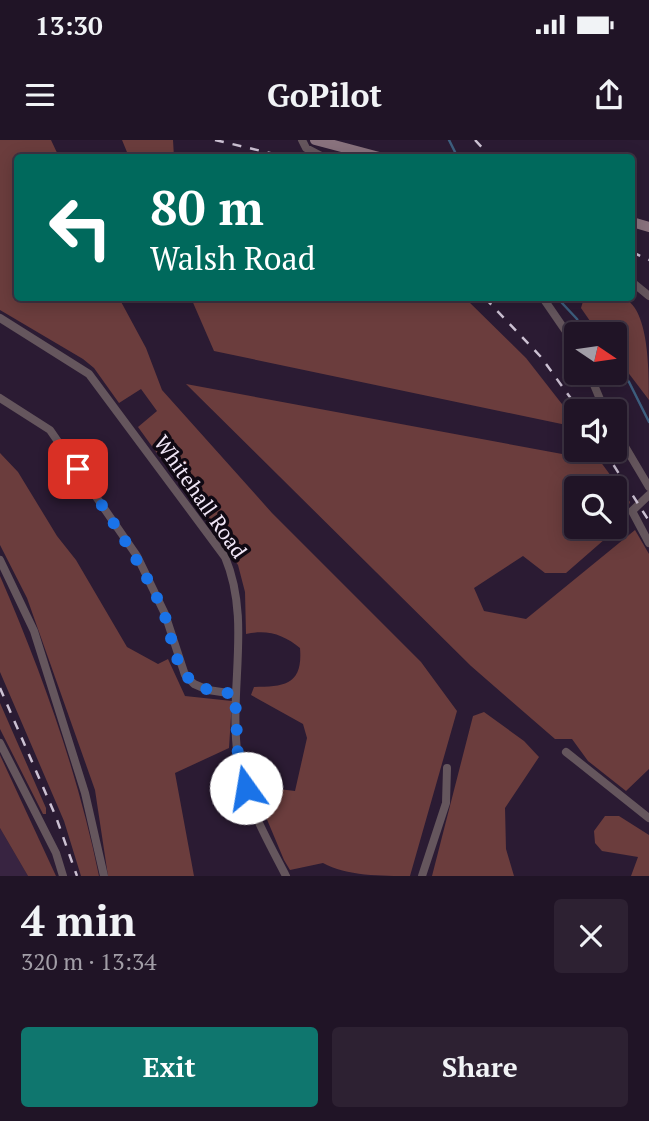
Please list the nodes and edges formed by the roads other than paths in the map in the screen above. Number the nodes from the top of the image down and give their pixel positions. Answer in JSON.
{"nodes":[{"id":1,"x":302,"y":140,"type":"edge"},
{"id":2,"x":314,"y":140,"type":"edge"},
{"id":3,"x":317,"y":154,"type":"edge"},
{"id":4,"x":368,"y":154,"type":"edge"},
{"id":5,"x":635,"y":284,"type":"edge"},
{"id":6,"x":649,"y":296,"type":"edge"},
{"id":7,"x":546,"y":301,"type":"edge"},
{"id":8,"x":554,"y":301,"type":"edge"},
{"id":9,"x":550,"y":304,"type":"junction"},
{"id":10,"x":3,"y":320,"type":"edge"},
{"id":11,"x":564,"y":327,"type":"edge"},
{"id":12,"x":0,"y":330,"type":"edge"},
{"id":13,"x":0,"y":398,"type":"edge"},
{"id":14,"x":627,"y":450,"type":"edge"},
{"id":15,"x":649,"y":487,"type":"edge"},
{"id":16,"x":649,"y":495,"type":"edge"},
{"id":17,"x":649,"y":543,"type":"edge"},
{"id":18,"x":0,"y":560,"type":"edge"},
{"id":19,"x":235,"y":694,"type":"junction"},
{"id":20,"x":0,"y":743,"type":"edge"},
{"id":21,"x":566,"y":752,"type":"dead end"},
{"id":22,"x":447,"y":768,"type":"dead end"},
{"id":23,"x":649,"y":818,"type":"edge"},
{"id":24,"x":63,"y":876,"type":"edge"},
{"id":25,"x":104,"y":876,"type":"edge"},
{"id":26,"x":286,"y":876,"type":"edge"},
{"id":27,"x":422,"y":876,"type":"edge"}],
"edges":[{"from":1,"to":3,"type":"street"},
{"from":2,"to":4,"type":"main road"},
{"from":5,"to":6,"type":"street"},
{"from":7,"to":9,"type":"street"},
{"from":8,"to":9,"type":"street"},
{"from":9,"to":11,"type":"street"},
{"from":10,"to":12,"type":"street"},
{"from":10,"to":19,"type":"street","name":"Whitehall Road"},
{"from":13,"to":19,"type":"street"},
{"from":14,"to":15,"type":"street"},
{"from":16,"to":17,"type":"street"},
{"from":18,"to":25,"type":"street"},
{"from":19,"to":26,"type":"street","name":"Whitehall Road"},
{"from":20,"to":24,"type":"street"},
{"from":21,"to":23,"type":"street"},
{"from":22,"to":27,"type":"street"}]}
